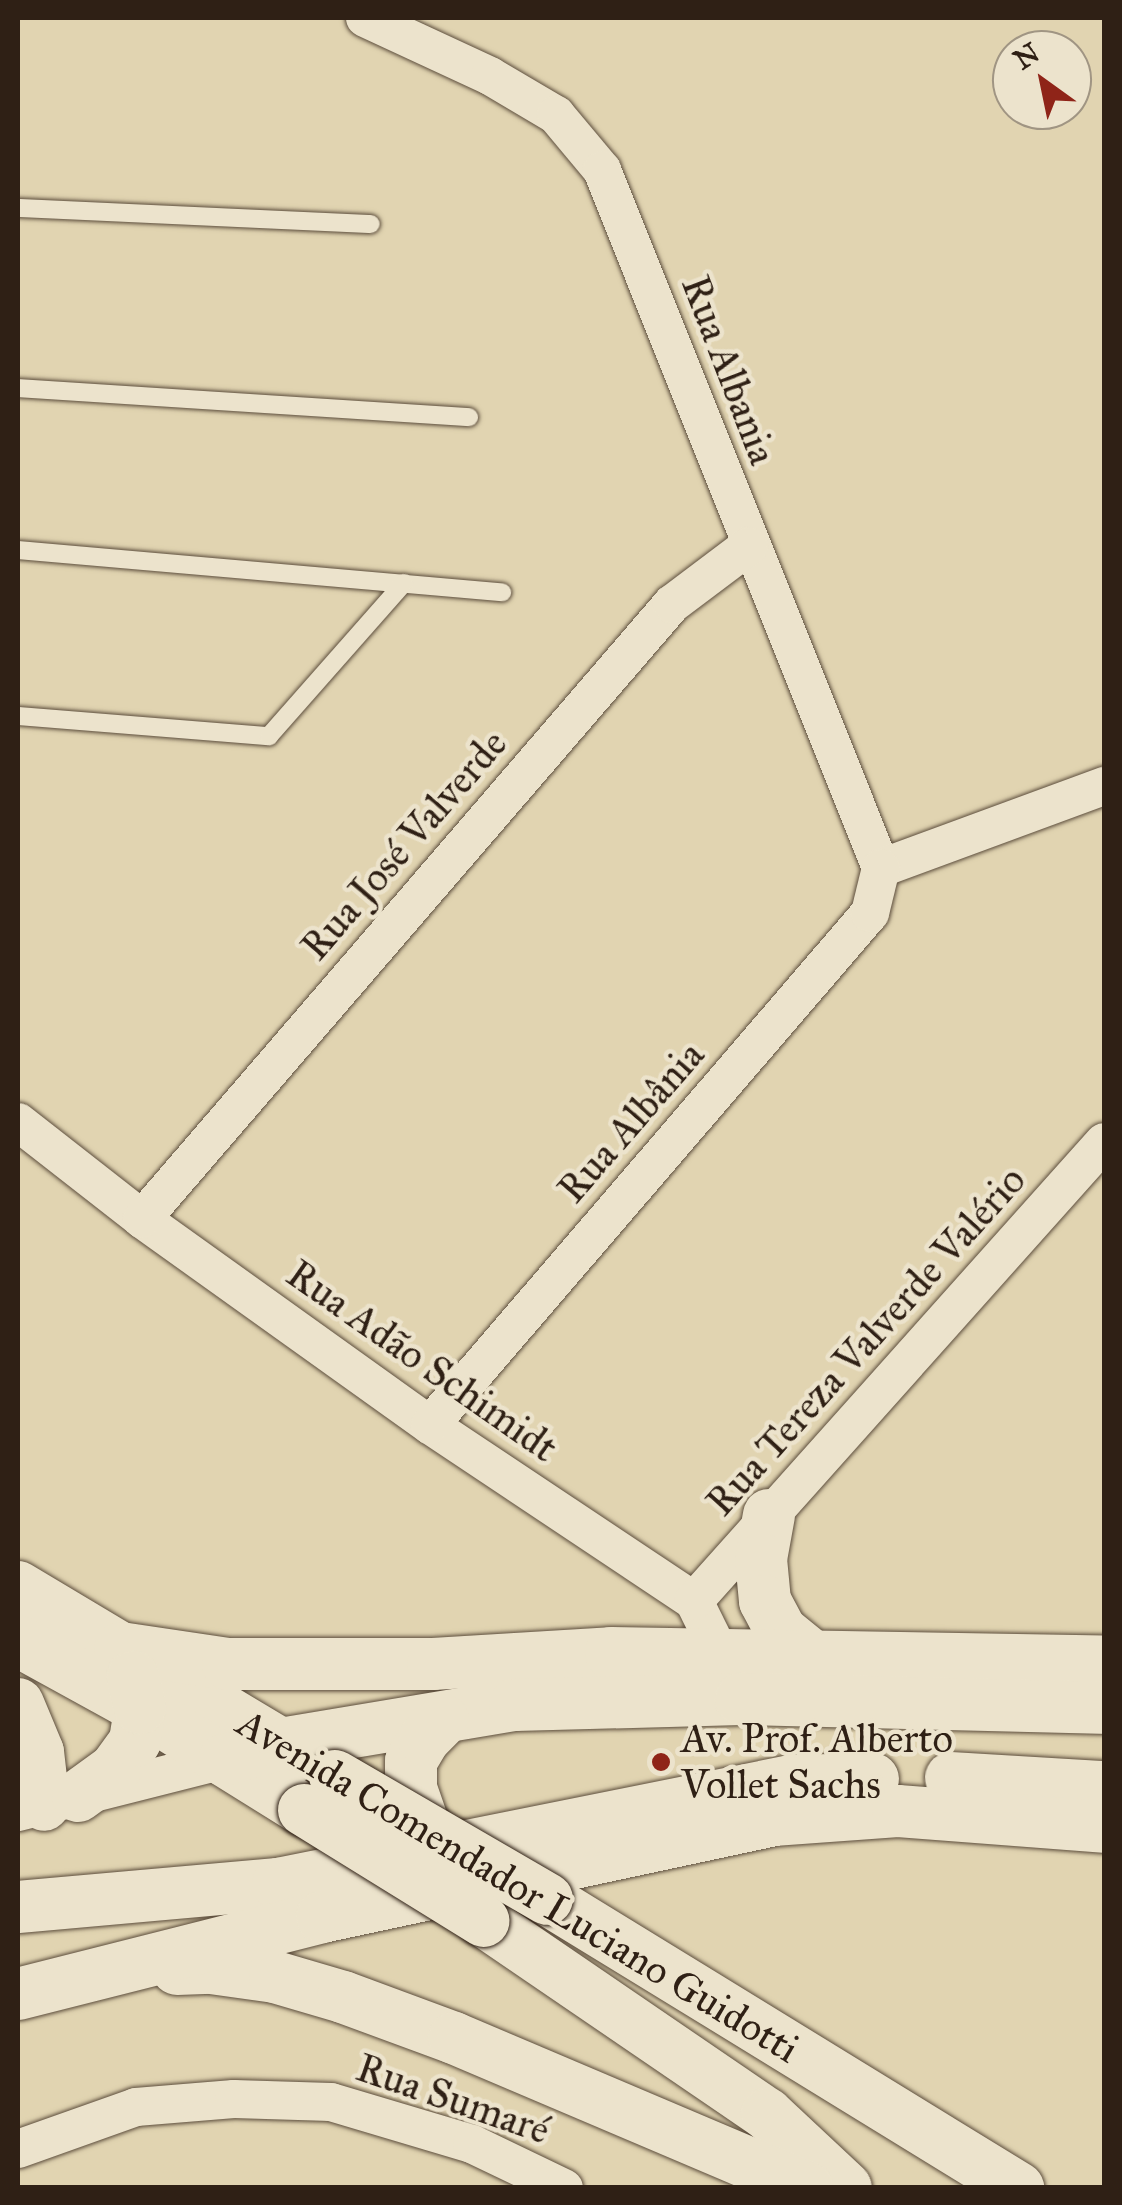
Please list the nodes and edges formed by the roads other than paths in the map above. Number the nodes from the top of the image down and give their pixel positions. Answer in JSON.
{"nodes":[{"id":1,"x":364,"y":18,"type":"edge"},
{"id":2,"x":18,"y":208,"type":"edge"},
{"id":3,"x":372,"y":224,"type":"dead end"},
{"id":4,"x":18,"y":388,"type":"edge"},
{"id":5,"x":469,"y":417,"type":"dead end"},
{"id":6,"x":749,"y":546,"type":"junction"},
{"id":7,"x":18,"y":550,"type":"edge"},
{"id":8,"x":404,"y":584,"type":"junction"},
{"id":9,"x":502,"y":592,"type":"dead end"},
{"id":10,"x":18,"y":716,"type":"edge"},
{"id":11,"x":1104,"y":786,"type":"edge"},
{"id":12,"x":881,"y":868,"type":"junction"},
{"id":13,"x":18,"y":1122,"type":"edge"},
{"id":14,"x":1104,"y":1142,"type":"edge"},
{"id":15,"x":142,"y":1219,"type":"junction"},
{"id":16,"x":430,"y":1425,"type":"junction"},
{"id":17,"x":769,"y":1515,"type":"junction"},
{"id":18,"x":18,"y":1588,"type":"edge"},
{"id":19,"x":694,"y":1601,"type":"junction"},
{"id":20,"x":18,"y":1641,"type":"edge"},
{"id":21,"x":120,"y":1648,"type":"junction"},
{"id":22,"x":812,"y":1655,"type":"junction"},
{"id":23,"x":434,"y":1664,"type":"junction"},
{"id":24,"x":731,"y":1677,"type":"junction"},
{"id":25,"x":1094,"y":1678,"type":"edge"},
{"id":26,"x":18,"y":1704,"type":"edge"},
{"id":27,"x":140,"y":1708,"type":"junction"},
{"id":28,"x":443,"y":1720,"type":"junction"},
{"id":29,"x":280,"y":1744,"type":"junction"},
{"id":30,"x":224,"y":1760,"type":"junction"},
{"id":31,"x":1104,"y":1787,"type":"edge"},
{"id":32,"x":308,"y":1795,"type":"junction"},
{"id":33,"x":46,"y":1804,"type":"edge"},
{"id":34,"x":424,"y":1826,"type":"junction"},
{"id":35,"x":1104,"y":1828,"type":"edge"},
{"id":36,"x":18,"y":1907,"type":"edge"},
{"id":37,"x":106,"y":1971,"type":"junction"},
{"id":38,"x":18,"y":1994,"type":"edge"},
{"id":39,"x":18,"y":2148,"type":"edge"},
{"id":40,"x":552,"y":2185,"type":"edge"},
{"id":41,"x":808,"y":2188,"type":"edge"},
{"id":42,"x":846,"y":2188,"type":"edge"},
{"id":43,"x":1018,"y":2188,"type":"edge"}],
"edges":[{"from":1,"to":6,"type":"street","name":"Rua Albania"},
{"from":2,"to":3,"type":"lane"},
{"from":4,"to":5,"type":"lane"},
{"from":6,"to":12,"type":"street","name":"Rua Albania"},
{"from":6,"to":15,"type":"street","name":"Rua José Valverde"},
{"from":7,"to":8,"type":"lane"},
{"from":8,"to":9,"type":"lane"},
{"from":8,"to":10,"type":"lane"},
{"from":11,"to":12,"type":"street"},
{"from":12,"to":16,"type":"street","name":"Rua Albânia"},
{"from":13,"to":15,"type":"street","name":"Rua Adão Schimidt"},
{"from":14,"to":17,"type":"street","name":"Rua Tereza Valverde Valério"},
{"from":15,"to":16,"type":"street","name":"Rua Adão Schimidt"},
{"from":16,"to":19,"type":"street","name":"Rua Adão Schimidt"},
{"from":17,"to":19,"type":"street","name":"Rua Tereza Valverde Valério"},
{"from":17,"to":22,"type":"main road"},
{"from":18,"to":21,"type":"main road","name":"Avenida Comendador Luciano Guidotti"},
{"from":19,"to":24,"type":"street","name":"Rua Adão Schimidt"},
{"from":20,"to":27,"type":"main road","name":"Avenida Comendador Luciano Guidotti"},
{"from":21,"to":23,"type":"main road"},
{"from":21,"to":27,"type":"main road"},
{"from":21,"to":29,"type":"main road","name":"Avenida Comendador Luciano Guidotti"},
{"from":22,"to":24,"type":"main road"},
{"from":22,"to":25,"type":"main road"},
{"from":23,"to":24,"type":"main road"},
{"from":23,"to":29,"type":"main road"},
{"from":24,"to":25,"type":"main road"},
{"from":24,"to":28,"type":"main road"},
{"from":26,"to":33,"type":"main road"},
{"from":27,"to":30,"type":"main road","name":"Avenida Comendador Luciano Guidotti"},
{"from":27,"to":33,"type":"main road"},
{"from":28,"to":29,"type":"main road"},
{"from":28,"to":34,"type":"main road"},
{"from":29,"to":30,"type":"main road"},
{"from":29,"to":32,"type":"main road","name":"Avenida Comendador Luciano Guidotti"},
{"from":30,"to":32,"type":"main road","name":"Avenida Comendador Luciano Guidotti"},
{"from":30,"to":33,"type":"street"},
{"from":31,"to":36,"type":"main road"},
{"from":32,"to":34,"type":"main road","name":"Avenida Comendador Luciano Guidotti","bridge":true},
{"from":32,"to":42,"type":"main road","name":"Avenida Comendador Luciano Guidotti","bridge":true},
{"from":34,"to":43,"type":"main road","name":"Avenida Comendador Luciano Guidotti","bridge":true},
{"from":35,"to":37,"type":"main road"},
{"from":37,"to":38,"type":"main road"},
{"from":37,"to":41,"type":"main road"},
{"from":39,"to":40,"type":"street","name":"Rua Sumaré"}]}
